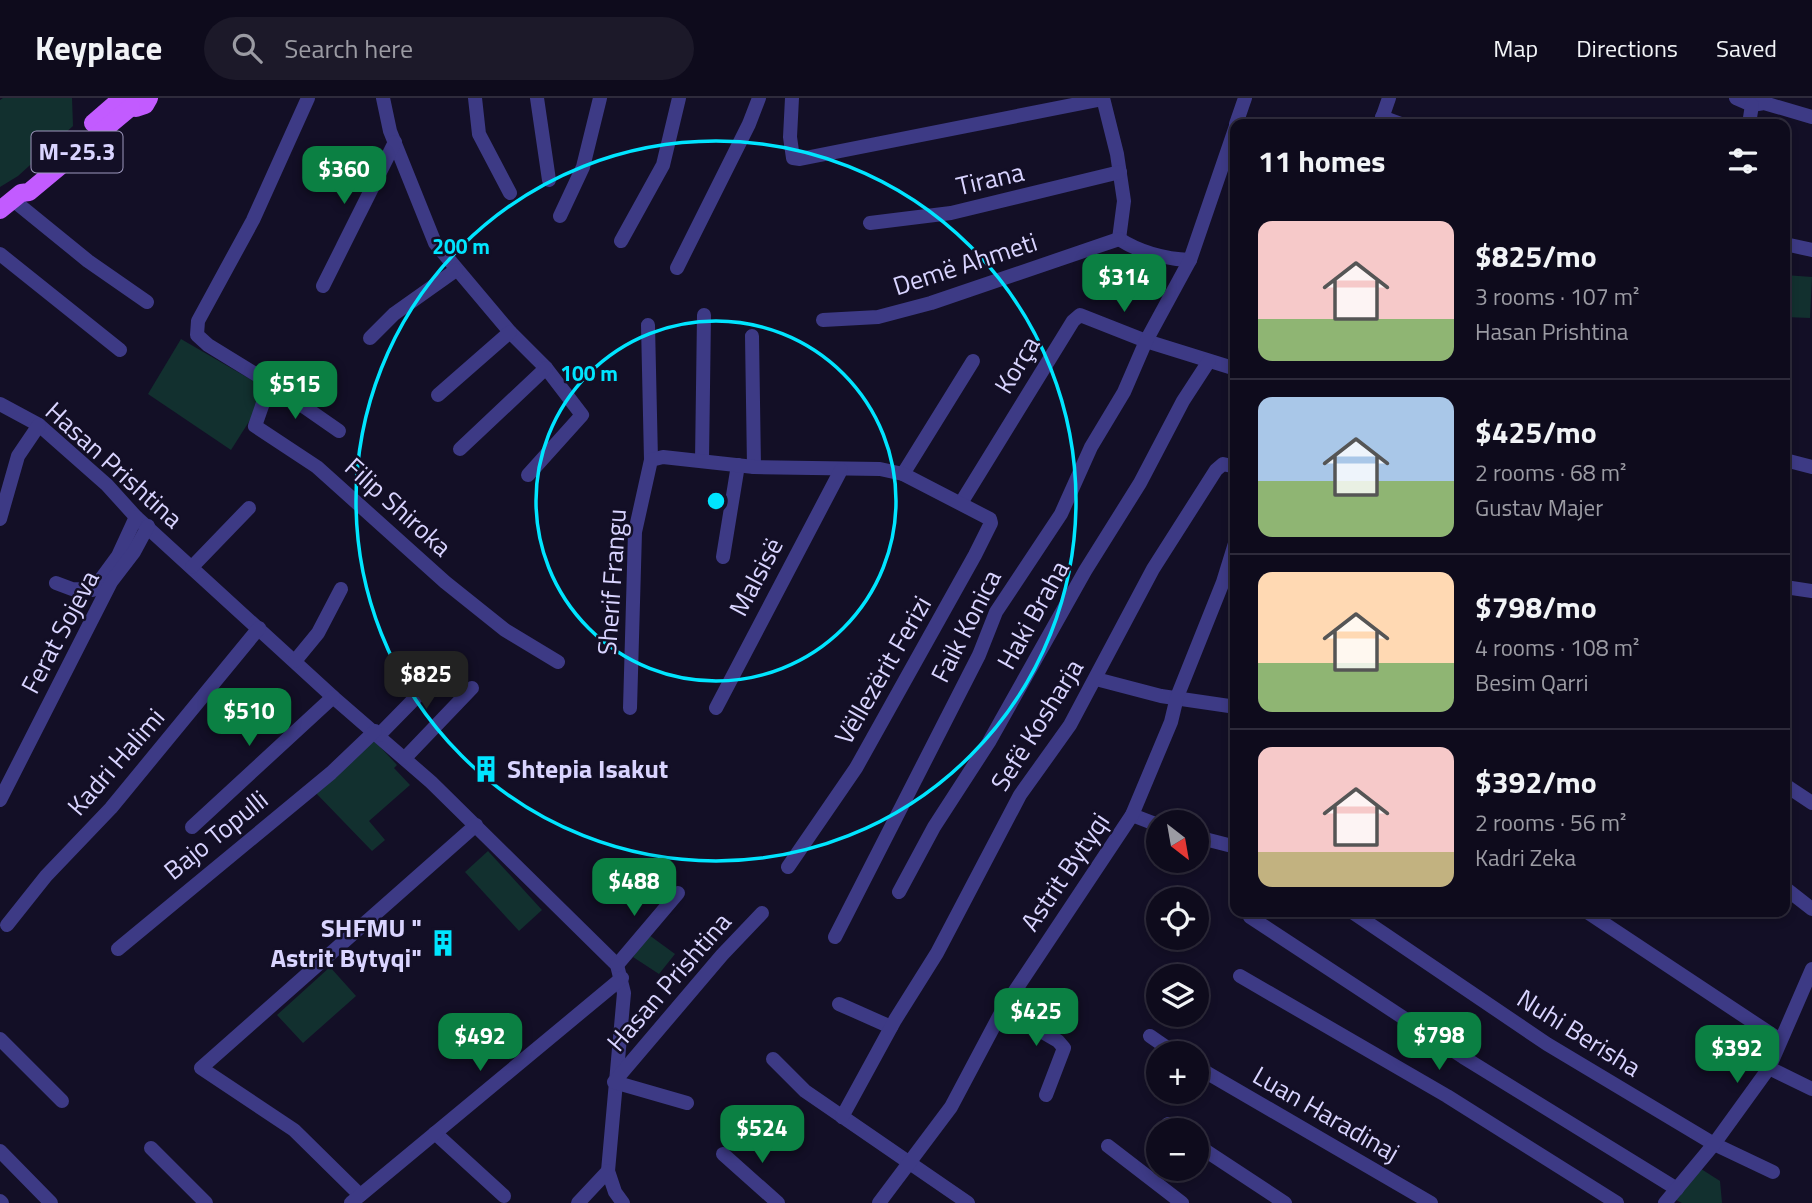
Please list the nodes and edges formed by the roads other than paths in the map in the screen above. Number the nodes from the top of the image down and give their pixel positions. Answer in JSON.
{"nodes":[{"id":1,"x":149,"y":98,"type":"edge"},
{"id":2,"x":308,"y":98,"type":"edge"},
{"id":3,"x":383,"y":98,"type":"edge"},
{"id":4,"x":475,"y":98,"type":"edge"},
{"id":5,"x":537,"y":98,"type":"edge"},
{"id":6,"x":600,"y":98,"type":"edge"},
{"id":7,"x":679,"y":98,"type":"edge"},
{"id":8,"x":759,"y":98,"type":"edge"},
{"id":9,"x":792,"y":98,"type":"edge"},
{"id":10,"x":1245,"y":98,"type":"edge"},
{"id":11,"x":1389,"y":98,"type":"edge"},
{"id":12,"x":1736,"y":98,"type":"edge"},
{"id":13,"x":1103,"y":99,"type":"edge"},
{"id":14,"x":125,"y":101,"type":"edge"},
{"id":15,"x":1752,"y":106,"type":"junction"},
{"id":16,"x":1812,"y":117,"type":"edge"},
{"id":17,"x":1238,"y":119,"type":"edge"},
{"id":18,"x":1382,"y":119,"type":"edge"},
{"id":19,"x":1750,"y":119,"type":"edge"},
{"id":20,"x":395,"y":142,"type":"junction"},
{"id":21,"x":1230,"y":143,"type":"edge"},
{"id":22,"x":1121,"y":172,"type":"junction"},
{"id":23,"x":549,"y":180,"type":"dead end"},
{"id":24,"x":510,"y":193,"type":"dead end"},
{"id":25,"x":11,"y":201,"type":"edge"},
{"id":26,"x":560,"y":216,"type":"dead end"},
{"id":27,"x":870,"y":223,"type":"dead end"},
{"id":28,"x":1118,"y":239,"type":"junction"},
{"id":29,"x":621,"y":241,"type":"dead end"},
{"id":30,"x":1790,"y":244,"type":"edge"},
{"id":31,"x":1812,"y":250,"type":"edge"},
{"id":32,"x":0,"y":254,"type":"edge"},
{"id":33,"x":1190,"y":260,"type":"junction"},
{"id":34,"x":677,"y":268,"type":"dead end"},
{"id":35,"x":456,"y":270,"type":"junction"},
{"id":36,"x":323,"y":286,"type":"dead end"},
{"id":37,"x":147,"y":302,"type":"dead end"},
{"id":38,"x":704,"y":315,"type":"dead end"},
{"id":39,"x":823,"y":320,"type":"dead end"},
{"id":40,"x":648,"y":325,"type":"dead end"},
{"id":41,"x":510,"y":332,"type":"junction"},
{"id":42,"x":752,"y":336,"type":"dead end"},
{"id":43,"x":370,"y":338,"type":"dead end"},
{"id":44,"x":1146,"y":341,"type":"junction"},
{"id":45,"x":120,"y":351,"type":"dead end"},
{"id":46,"x":973,"y":361,"type":"dead end"},
{"id":47,"x":1209,"y":361,"type":"junction"},
{"id":48,"x":1230,"y":367,"type":"edge"},
{"id":49,"x":546,"y":368,"type":"junction"},
{"id":50,"x":270,"y":383,"type":"junction"},
{"id":51,"x":438,"y":394,"type":"dead end"},
{"id":52,"x":0,"y":404,"type":"edge"},
{"id":53,"x":39,"y":425,"type":"junction"},
{"id":54,"x":339,"y":431,"type":"dead end"},
{"id":55,"x":460,"y":449,"type":"dead end"},
{"id":56,"x":651,"y":460,"type":"junction"},
{"id":57,"x":702,"y":460,"type":"junction"},
{"id":58,"x":1790,"y":461,"type":"edge"},
{"id":59,"x":738,"y":465,"type":"junction"},
{"id":60,"x":1230,"y":466,"type":"edge"},
{"id":61,"x":754,"y":467,"type":"junction"},
{"id":62,"x":1812,"y":467,"type":"edge"},
{"id":63,"x":841,"y":470,"type":"junction"},
{"id":64,"x":903,"y":474,"type":"junction"},
{"id":65,"x":528,"y":475,"type":"dead end"},
{"id":66,"x":961,"y":503,"type":"junction"},
{"id":67,"x":249,"y":508,"type":"dead end"},
{"id":68,"x":0,"y":519,"type":"edge"},
{"id":69,"x":142,"y":521,"type":"junction"},
{"id":70,"x":723,"y":556,"type":"dead end"},
{"id":71,"x":192,"y":567,"type":"junction"},
{"id":72,"x":56,"y":583,"type":"dead end"},
{"id":73,"x":1229,"y":584,"type":"edge"},
{"id":74,"x":1790,"y":588,"type":"edge"},
{"id":75,"x":341,"y":589,"type":"dead end"},
{"id":76,"x":1812,"y":592,"type":"edge"},
{"id":77,"x":259,"y":628,"type":"junction"},
{"id":78,"x":295,"y":661,"type":"junction"},
{"id":79,"x":558,"y":662,"type":"dead end"},
{"id":80,"x":1096,"y":679,"type":"junction"},
{"id":81,"x":428,"y":685,"type":"dead end"},
{"id":82,"x":472,"y":688,"type":"dead end"},
{"id":83,"x":1177,"y":696,"type":"junction"},
{"id":84,"x":333,"y":697,"type":"junction"},
{"id":85,"x":1230,"y":707,"type":"edge"},
{"id":86,"x":630,"y":708,"type":"dead end"},
{"id":87,"x":716,"y":708,"type":"dead end"},
{"id":88,"x":377,"y":733,"type":"junction"},
{"id":89,"x":405,"y":758,"type":"junction"},
{"id":90,"x":1790,"y":788,"type":"edge"},
{"id":91,"x":0,"y":800,"type":"edge"},
{"id":92,"x":1812,"y":803,"type":"edge"},
{"id":93,"x":1132,"y":815,"type":"junction"},
{"id":94,"x":1146,"y":820,"type":"edge"},
{"id":95,"x":477,"y":825,"type":"junction"},
{"id":96,"x":192,"y":827,"type":"dead end"},
{"id":97,"x":1209,"y":840,"type":"edge"},
{"id":98,"x":1230,"y":845,"type":"edge"},
{"id":99,"x":788,"y":867,"type":"dead end"},
{"id":100,"x":678,"y":892,"type":"dead end"},
{"id":101,"x":900,"y":892,"type":"dead end"},
{"id":102,"x":1790,"y":892,"type":"edge"},
{"id":103,"x":1812,"y":909,"type":"edge"},
{"id":104,"x":762,"y":914,"type":"dead end"},
{"id":105,"x":1250,"y":917,"type":"edge"},
{"id":106,"x":1359,"y":917,"type":"edge"},
{"id":107,"x":1595,"y":917,"type":"edge"},
{"id":108,"x":7,"y":925,"type":"dead end"},
{"id":109,"x":835,"y":937,"type":"dead end"},
{"id":110,"x":118,"y":949,"type":"dead end"},
{"id":111,"x":1812,"y":969,"type":"edge"},
{"id":112,"x":620,"y":972,"type":"junction"},
{"id":113,"x":1240,"y":976,"type":"dead end"},
{"id":114,"x":839,"y":1004,"type":"dead end"},
{"id":115,"x":1003,"y":1009,"type":"junction"},
{"id":116,"x":891,"y":1027,"type":"junction"},
{"id":117,"x":1150,"y":1036,"type":"dead end"},
{"id":118,"x":0,"y":1039,"type":"edge"},
{"id":119,"x":1780,"y":1040,"type":"junction"},
{"id":120,"x":1157,"y":1041,"type":"edge"},
{"id":121,"x":773,"y":1059,"type":"dead end"},
{"id":122,"x":1769,"y":1068,"type":"junction"},
{"id":123,"x":1209,"y":1074,"type":"edge"},
{"id":124,"x":614,"y":1082,"type":"junction"},
{"id":125,"x":1812,"y":1089,"type":"edge"},
{"id":126,"x":1046,"y":1095,"type":"dead end"},
{"id":127,"x":62,"y":1101,"type":"dead end"},
{"id":128,"x":687,"y":1103,"type":"dead end"},
{"id":129,"x":842,"y":1116,"type":"junction"},
{"id":130,"x":435,"y":1133,"type":"junction"},
{"id":131,"x":1714,"y":1144,"type":"junction"},
{"id":132,"x":1108,"y":1146,"type":"dead end"},
{"id":133,"x":151,"y":1149,"type":"dead end"},
{"id":134,"x":0,"y":1151,"type":"edge"},
{"id":135,"x":1209,"y":1153,"type":"edge"},
{"id":136,"x":723,"y":1154,"type":"dead end"},
{"id":137,"x":910,"y":1162,"type":"junction"},
{"id":138,"x":608,"y":1171,"type":"junction"},
{"id":139,"x":1773,"y":1172,"type":"dead end"},
{"id":140,"x":504,"y":1196,"type":"dead end"},
{"id":141,"x":1671,"y":1198,"type":"edge"},
{"id":142,"x":356,"y":1199,"type":"edge"},
{"id":143,"x":51,"y":1203,"type":"edge"},
{"id":144,"x":206,"y":1203,"type":"edge"},
{"id":145,"x":578,"y":1203,"type":"edge"},
{"id":146,"x":623,"y":1203,"type":"edge"},
{"id":147,"x":778,"y":1203,"type":"edge"},
{"id":148,"x":879,"y":1203,"type":"edge"},
{"id":149,"x":968,"y":1203,"type":"edge"},
{"id":150,"x":1182,"y":1203,"type":"edge"},
{"id":151,"x":1284,"y":1203,"type":"edge"},
{"id":152,"x":1431,"y":1203,"type":"edge"},
{"id":153,"x":1617,"y":1203,"type":"edge"}],
"edges":[{"from":1,"to":14,"type":"main road","number":"M-25.3"},
{"from":2,"to":50,"type":"street"},
{"from":3,"to":20,"type":"street"},
{"from":4,"to":24,"type":"street"},
{"from":5,"to":23,"type":"street"},
{"from":6,"to":26,"type":"street"},
{"from":7,"to":29,"type":"street"},
{"from":8,"to":34,"type":"street"},
{"from":9,"to":13,"type":"street"},
{"from":10,"to":17,"type":"street","name":"Faik Konica"},
{"from":11,"to":18,"type":"street"},
{"from":12,"to":15,"type":"street"},
{"from":13,"to":22,"type":"street"},
{"from":14,"to":25,"type":"main road","number":"M-25.3"},
{"from":15,"to":16,"type":"street"},
{"from":15,"to":19,"type":"street"},
{"from":20,"to":35,"type":"street"},
{"from":20,"to":36,"type":"street"},
{"from":21,"to":33,"type":"street","name":"Faik Konica"},
{"from":22,"to":27,"type":"street","name":"Tirana"},
{"from":22,"to":28,"type":"street"},
{"from":25,"to":37,"type":"street"},
{"from":28,"to":33,"type":"street"},
{"from":28,"to":39,"type":"street","name":"Demë Ahmeti"},
{"from":30,"to":31,"type":"street"},
{"from":32,"to":45,"type":"street"},
{"from":33,"to":44,"type":"street","name":"Faik Konica"},
{"from":35,"to":41,"type":"street"},
{"from":35,"to":43,"type":"street"},
{"from":38,"to":57,"type":"street"},
{"from":40,"to":56,"type":"street","name":"Sherif Frangu"},
{"from":41,"to":49,"type":"street"},
{"from":41,"to":51,"type":"street"},
{"from":42,"to":61,"type":"street"},
{"from":44,"to":47,"type":"street"},
{"from":44,"to":66,"type":"street","name":"Korça"},
{"from":44,"to":109,"type":"street","name":"Faik Konica"},
{"from":46,"to":64,"type":"street"},
{"from":47,"to":48,"type":"street"},
{"from":47,"to":101,"type":"street","name":"Haki Braha"},
{"from":49,"to":55,"type":"street"},
{"from":49,"to":65,"type":"street"},
{"from":50,"to":54,"type":"street"},
{"from":50,"to":79,"type":"street","name":"Filip Shiroka"},
{"from":52,"to":53,"type":"street","name":"Hasan Prishtina"},
{"from":53,"to":68,"type":"street"},
{"from":53,"to":69,"type":"street","name":"Hasan Prishtina"},
{"from":56,"to":57,"type":"street"},
{"from":56,"to":86,"type":"street","name":"Sherif Frangu"},
{"from":57,"to":59,"type":"street"},
{"from":58,"to":62,"type":"street"},
{"from":59,"to":61,"type":"street"},
{"from":59,"to":70,"type":"street"},
{"from":60,"to":80,"type":"street","name":"Sefë Kosharja"},
{"from":61,"to":63,"type":"street"},
{"from":63,"to":64,"type":"street"},
{"from":63,"to":87,"type":"street","name":"Malsisë"},
{"from":64,"to":66,"type":"street"},
{"from":66,"to":99,"type":"street","name":"Vëllezërit Ferizi"},
{"from":67,"to":71,"type":"street"},
{"from":69,"to":71,"type":"street","name":"Hasan Prishtina"},
{"from":69,"to":72,"type":"street"},
{"from":69,"to":91,"type":"street","name":"Ferat Sojeva"},
{"from":71,"to":77,"type":"street","name":"Hasan Prishtina"},
{"from":73,"to":83,"type":"street","name":"Astrit Bytyqi"},
{"from":74,"to":76,"type":"street"},
{"from":75,"to":78,"type":"street"},
{"from":77,"to":78,"type":"street","name":"Hasan Prishtina"},
{"from":77,"to":108,"type":"street","name":"Kadri Halimi"},
{"from":78,"to":84,"type":"street","name":"Hasan Prishtina"},
{"from":80,"to":83,"type":"street"},
{"from":80,"to":116,"type":"street","name":"Sefë Kosharja"},
{"from":81,"to":88,"type":"street"},
{"from":82,"to":89,"type":"street"},
{"from":83,"to":85,"type":"street"},
{"from":83,"to":93,"type":"street","name":"Astrit Bytyqi"},
{"from":84,"to":88,"type":"street","name":"Hasan Prishtina"},
{"from":84,"to":96,"type":"street"},
{"from":88,"to":89,"type":"street","name":"Hasan Prishtina"},
{"from":88,"to":110,"type":"street","name":"Bajo Topulli"},
{"from":89,"to":95,"type":"street","name":"Hasan Prishtina"},
{"from":90,"to":92,"type":"street"},
{"from":93,"to":94,"type":"street"},
{"from":93,"to":115,"type":"street","name":"Astrit Bytyqi"},
{"from":95,"to":112,"type":"street","name":"Hasan Prishtina"},
{"from":95,"to":142,"type":"street"},
{"from":97,"to":98,"type":"street"},
{"from":100,"to":112,"type":"street","name":"Hasan Prishtina"},
{"from":102,"to":103,"type":"street"},
{"from":104,"to":124,"type":"street","name":"Hasan Prishtina"},
{"from":105,"to":141,"type":"street"},
{"from":106,"to":131,"type":"street","name":"Nuhi Berisha"},
{"from":107,"to":119,"type":"street"},
{"from":111,"to":119,"type":"street"},
{"from":112,"to":124,"type":"street","name":"Hasan Prishtina"},
{"from":112,"to":130,"type":"street"},
{"from":113,"to":153,"type":"street"},
{"from":114,"to":116,"type":"street"},
{"from":115,"to":126,"type":"street"},
{"from":115,"to":137,"type":"street","name":"Astrit Bytyqi"},
{"from":116,"to":129,"type":"street","name":"Sefë Kosharja"},
{"from":117,"to":120,"type":"street"},
{"from":118,"to":127,"type":"street"},
{"from":119,"to":122,"type":"street"},
{"from":121,"to":129,"type":"street"},
{"from":122,"to":125,"type":"street"},
{"from":122,"to":131,"type":"street"},
{"from":123,"to":152,"type":"street","name":"Luan Haradinaj"},
{"from":124,"to":128,"type":"street","name":"Hasan Prishtina"},
{"from":124,"to":138,"type":"street","name":"Hasan Prishtina"},
{"from":129,"to":137,"type":"street"},
{"from":130,"to":140,"type":"street"},
{"from":130,"to":142,"type":"street"},
{"from":131,"to":139,"type":"street","name":"Nuhi Berisha"},
{"from":131,"to":141,"type":"street"},
{"from":132,"to":150,"type":"street"},
{"from":133,"to":144,"type":"street"},
{"from":134,"to":143,"type":"street"},
{"from":135,"to":151,"type":"street"},
{"from":136,"to":147,"type":"street"},
{"from":137,"to":148,"type":"street","name":"Astrit Bytyqi"},
{"from":137,"to":149,"type":"street"},
{"from":138,"to":145,"type":"street"},
{"from":138,"to":146,"type":"street","name":"Hasan Prishtina"}]}
